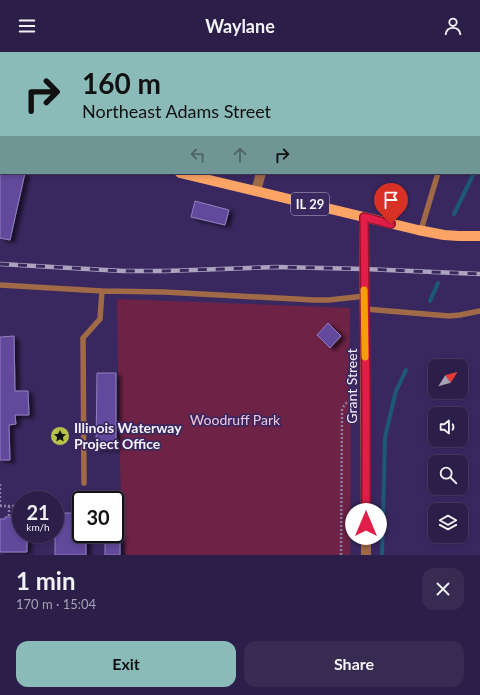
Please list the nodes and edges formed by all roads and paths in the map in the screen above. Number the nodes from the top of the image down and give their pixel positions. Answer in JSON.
{"nodes":[{"id":1,"x":184,"y":174,"type":"edge"},
{"id":2,"x":260,"y":174,"type":"edge"},
{"id":3,"x":438,"y":174,"type":"edge"},
{"id":4,"x":256,"y":191,"type":"junction"},
{"id":5,"x":364,"y":217,"type":"junction"},
{"id":6,"x":421,"y":230,"type":"junction"},
{"id":7,"x":480,"y":236,"type":"edge"},
{"id":8,"x":0,"y":285,"type":"edge"},
{"id":9,"x":102,"y":291,"type":"junction"},
{"id":10,"x":364,"y":296,"type":"junction"},
{"id":11,"x":365,"y":309,"type":"junction"},
{"id":12,"x":480,"y":311,"type":"edge"},
{"id":13,"x":349,"y":401,"type":"dead end"},
{"id":14,"x":84,"y":483,"type":"dead end"},
{"id":15,"x":0,"y":484,"type":"edge"},
{"id":16,"x":0,"y":506,"type":"edge"},
{"id":17,"x":9,"y":506,"type":"joint"},
{"id":18,"x":9,"y":517,"type":"dead end"},
{"id":19,"x":341,"y":555,"type":"edge"},
{"id":20,"x":366,"y":555,"type":"edge"}],
"edges":[{"from":1,"to":4,"type":"main road","number":"IL 29"},
{"from":2,"to":4,"type":"street"},
{"from":3,"to":6,"type":"lane"},
{"from":4,"to":5,"type":"main road","number":"IL 29"},
{"from":5,"to":6,"type":"main road","number":"IL 29"},
{"from":5,"to":10,"type":"street","name":"Grant Street"},
{"from":6,"to":7,"type":"main road","number":"IL 29"},
{"from":8,"to":9,"type":"lane"},
{"from":9,"to":10,"type":"lane"},
{"from":9,"to":14,"type":"lane"},
{"from":10,"to":11,"type":"street","name":"Grant Street"},
{"from":11,"to":12,"type":"lane"},
{"from":11,"to":20,"type":"street","name":"Grant Street"},
{"from":13,"to":19,"type":"path"},
{"from":15,"to":16,"type":"path"},
{"from":16,"to":17,"type":"path"},
{"from":17,"to":18,"type":"path"}]}
